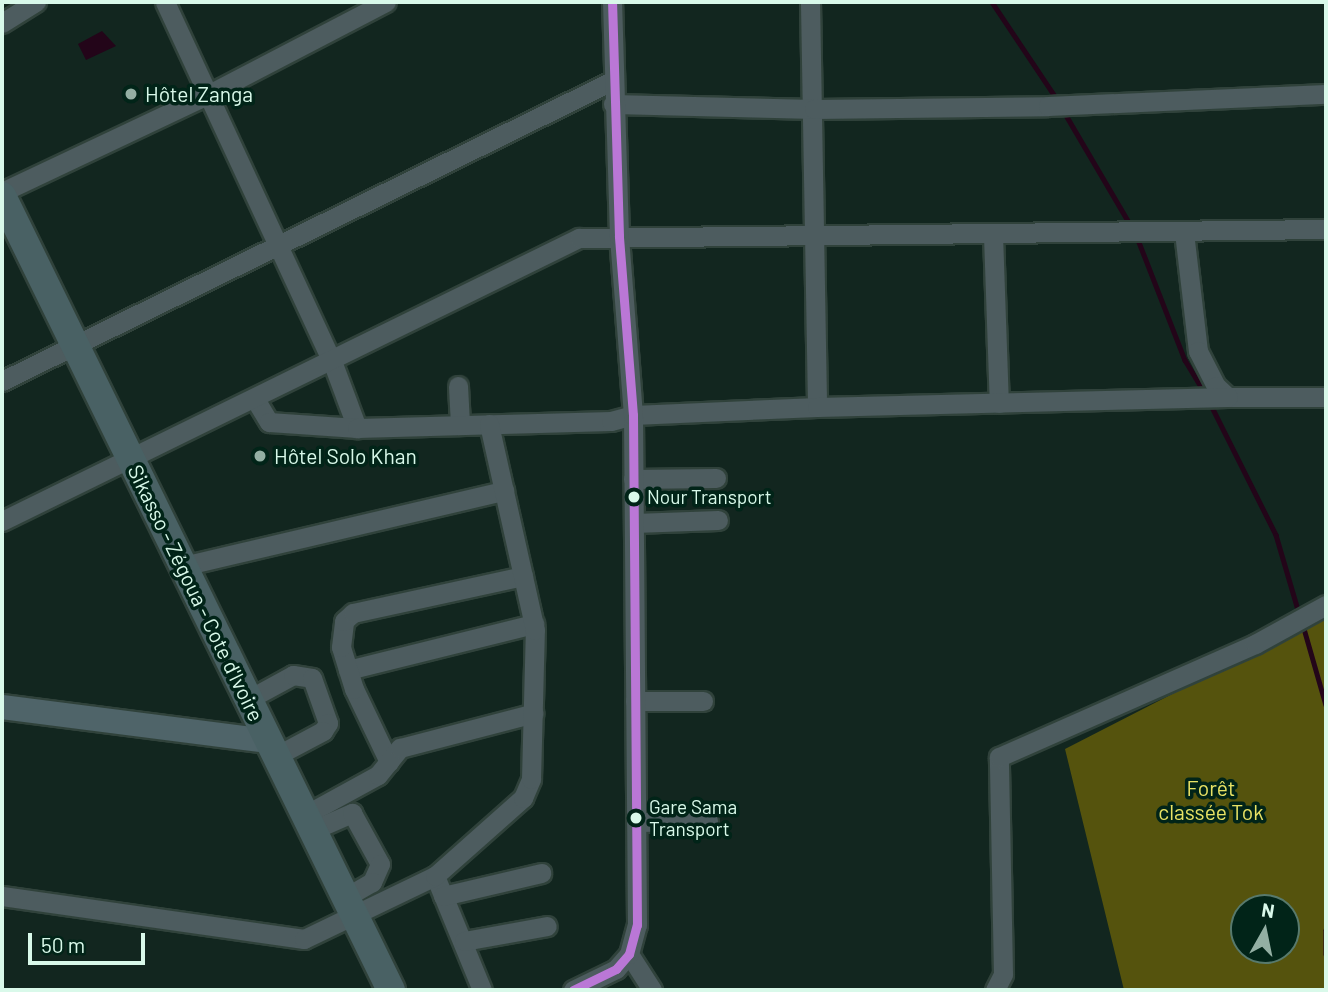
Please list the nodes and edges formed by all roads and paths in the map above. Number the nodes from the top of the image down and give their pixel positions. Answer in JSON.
{"nodes":[{"id":1,"x":36,"y":2,"type":"edge"},
{"id":2,"x":165,"y":2,"type":"edge"},
{"id":3,"x":386,"y":2,"type":"edge"},
{"id":4,"x":612,"y":2,"type":"edge"},
{"id":5,"x":810,"y":2,"type":"edge"},
{"id":6,"x":2,"y":23,"type":"edge"},
{"id":7,"x":612,"y":81,"type":"junction"},
{"id":8,"x":211,"y":93,"type":"junction"},
{"id":9,"x":1326,"y":94,"type":"edge"},
{"id":10,"x":613,"y":104,"type":"junction"},
{"id":11,"x":814,"y":109,"type":"junction"},
{"id":12,"x":2,"y":194,"type":"edge"},
{"id":13,"x":1326,"y":229,"type":"edge"},
{"id":14,"x":1184,"y":232,"type":"junction"},
{"id":15,"x":993,"y":235,"type":"junction"},
{"id":16,"x":620,"y":236,"type":"junction"},
{"id":17,"x":815,"y":238,"type":"junction"},
{"id":18,"x":278,"y":246,"type":"junction"},
{"id":19,"x":74,"y":346,"type":"junction"},
{"id":20,"x":332,"y":361,"type":"junction"},
{"id":21,"x":2,"y":381,"type":"edge"},
{"id":22,"x":458,"y":386,"type":"dead end"},
{"id":23,"x":1228,"y":397,"type":"junction"},
{"id":24,"x":1326,"y":397,"type":"edge"},
{"id":25,"x":254,"y":399,"type":"junction"},
{"id":26,"x":999,"y":403,"type":"junction"},
{"id":27,"x":817,"y":407,"type":"junction"},
{"id":28,"x":633,"y":415,"type":"junction"},
{"id":29,"x":489,"y":424,"type":"junction"},
{"id":30,"x":460,"y":425,"type":"junction"},
{"id":31,"x":357,"y":428,"type":"junction"},
{"id":32,"x":131,"y":460,"type":"junction"},
{"id":33,"x":716,"y":478,"type":"dead end"},
{"id":34,"x":633,"y":479,"type":"junction"},
{"id":35,"x":504,"y":491,"type":"junction"},
{"id":36,"x":718,"y":520,"type":"dead end"},
{"id":37,"x":2,"y":522,"type":"edge"},
{"id":38,"x":634,"y":523,"type":"junction"},
{"id":39,"x":183,"y":566,"type":"junction"},
{"id":40,"x":523,"y":576,"type":"junction"},
{"id":41,"x":1326,"y":606,"type":"edge"},
{"id":42,"x":534,"y":624,"type":"junction"},
{"id":43,"x":348,"y":670,"type":"junction"},
{"id":44,"x":249,"y":699,"type":"junction"},
{"id":45,"x":635,"y":701,"type":"junction"},
{"id":46,"x":703,"y":701,"type":"dead end"},
{"id":47,"x":2,"y":707,"type":"edge"},
{"id":48,"x":534,"y":713,"type":"junction"},
{"id":49,"x":273,"y":749,"type":"junction"},
{"id":50,"x":389,"y":762,"type":"junction"},
{"id":51,"x":708,"y":821,"type":"dead end"},
{"id":52,"x":636,"y":822,"type":"junction"},
{"id":53,"x":309,"y":823,"type":"junction"},
{"id":54,"x":541,"y":873,"type":"dead end"},
{"id":55,"x":435,"y":876,"type":"junction"},
{"id":56,"x":2,"y":896,"type":"edge"},
{"id":57,"x":443,"y":896,"type":"junction"},
{"id":58,"x":350,"y":907,"type":"junction"},
{"id":59,"x":547,"y":926,"type":"dead end"},
{"id":60,"x":464,"y":941,"type":"junction"},
{"id":61,"x":629,"y":954,"type":"junction"},
{"id":62,"x":391,"y":990,"type":"edge"},
{"id":63,"x":482,"y":990,"type":"edge"},
{"id":64,"x":573,"y":990,"type":"edge"},
{"id":65,"x":652,"y":990,"type":"edge"},
{"id":66,"x":995,"y":990,"type":"edge"}],
"edges":[{"from":1,"to":6,"type":"street"},
{"from":2,"to":8,"type":"street"},
{"from":3,"to":8,"type":"street"},
{"from":4,"to":7,"type":"street"},
{"from":5,"to":11,"type":"street"},
{"from":7,"to":10,"type":"street"},
{"from":7,"to":18,"type":"street"},
{"from":8,"to":12,"type":"street"},
{"from":8,"to":18,"type":"street"},
{"from":9,"to":11,"type":"street"},
{"from":10,"to":11,"type":"street"},
{"from":10,"to":16,"type":"street"},
{"from":11,"to":17,"type":"street"},
{"from":12,"to":19,"type":"highway","name":"Sikasso - Zégoua - Cote d'Ivoire"},
{"from":13,"to":14,"type":"street"},
{"from":14,"to":15,"type":"street"},
{"from":14,"to":23,"type":"street"},
{"from":15,"to":17,"type":"street"},
{"from":15,"to":26,"type":"street"},
{"from":16,"to":17,"type":"street"},
{"from":16,"to":20,"type":"street"},
{"from":16,"to":28,"type":"street"},
{"from":17,"to":27,"type":"street"},
{"from":18,"to":19,"type":"street"},
{"from":18,"to":20,"type":"street"},
{"from":19,"to":21,"type":"street"},
{"from":19,"to":32,"type":"highway","name":"Sikasso - Zégoua - Cote d'Ivoire"},
{"from":20,"to":25,"type":"street"},
{"from":20,"to":31,"type":"street"},
{"from":22,"to":30,"type":"street"},
{"from":23,"to":24,"type":"street"},
{"from":23,"to":26,"type":"street"},
{"from":25,"to":31,"type":"street"},
{"from":25,"to":32,"type":"street"},
{"from":26,"to":27,"type":"street"},
{"from":27,"to":28,"type":"street"},
{"from":28,"to":29,"type":"street"},
{"from":28,"to":34,"type":"street"},
{"from":29,"to":30,"type":"street"},
{"from":29,"to":35,"type":"street"},
{"from":30,"to":31,"type":"street"},
{"from":32,"to":37,"type":"street"},
{"from":32,"to":39,"type":"highway","name":"Sikasso - Zégoua - Cote d'Ivoire"},
{"from":33,"to":34,"type":"street"},
{"from":34,"to":38,"type":"street"},
{"from":35,"to":39,"type":"street"},
{"from":35,"to":40,"type":"street"},
{"from":36,"to":38,"type":"street"},
{"from":38,"to":45,"type":"street"},
{"from":39,"to":44,"type":"highway","name":"Sikasso - Zégoua - Cote d'Ivoire"},
{"from":40,"to":42,"type":"street"},
{"from":40,"to":43,"type":"street"},
{"from":41,"to":66,"type":"street"},
{"from":42,"to":43,"type":"street"},
{"from":42,"to":48,"type":"street"},
{"from":43,"to":50,"type":"street"},
{"from":44,"to":49,"type":"highway","name":"Sikasso - Zégoua - Cote d'Ivoire"},
{"from":44,"to":49,"type":"street"},
{"from":45,"to":46,"type":"street"},
{"from":45,"to":52,"type":"street"},
{"from":47,"to":49,"type":"main road"},
{"from":48,"to":50,"type":"street"},
{"from":48,"to":55,"type":"street"},
{"from":49,"to":53,"type":"highway","name":"Sikasso - Zégoua - Cote d'Ivoire"},
{"from":50,"to":53,"type":"street"},
{"from":51,"to":52,"type":"street"},
{"from":52,"to":61,"type":"street"},
{"from":53,"to":58,"type":"highway","name":"Sikasso - Zégoua - Cote d'Ivoire"},
{"from":53,"to":58,"type":"street"},
{"from":54,"to":57,"type":"street"},
{"from":55,"to":57,"type":"street"},
{"from":55,"to":58,"type":"street"},
{"from":56,"to":58,"type":"street"},
{"from":57,"to":60,"type":"street"},
{"from":58,"to":62,"type":"highway","name":"Sikasso - Zégoua - Cote d'Ivoire"},
{"from":59,"to":60,"type":"street"},
{"from":60,"to":63,"type":"street"},
{"from":61,"to":64,"type":"street"},
{"from":61,"to":65,"type":"street"}]}
